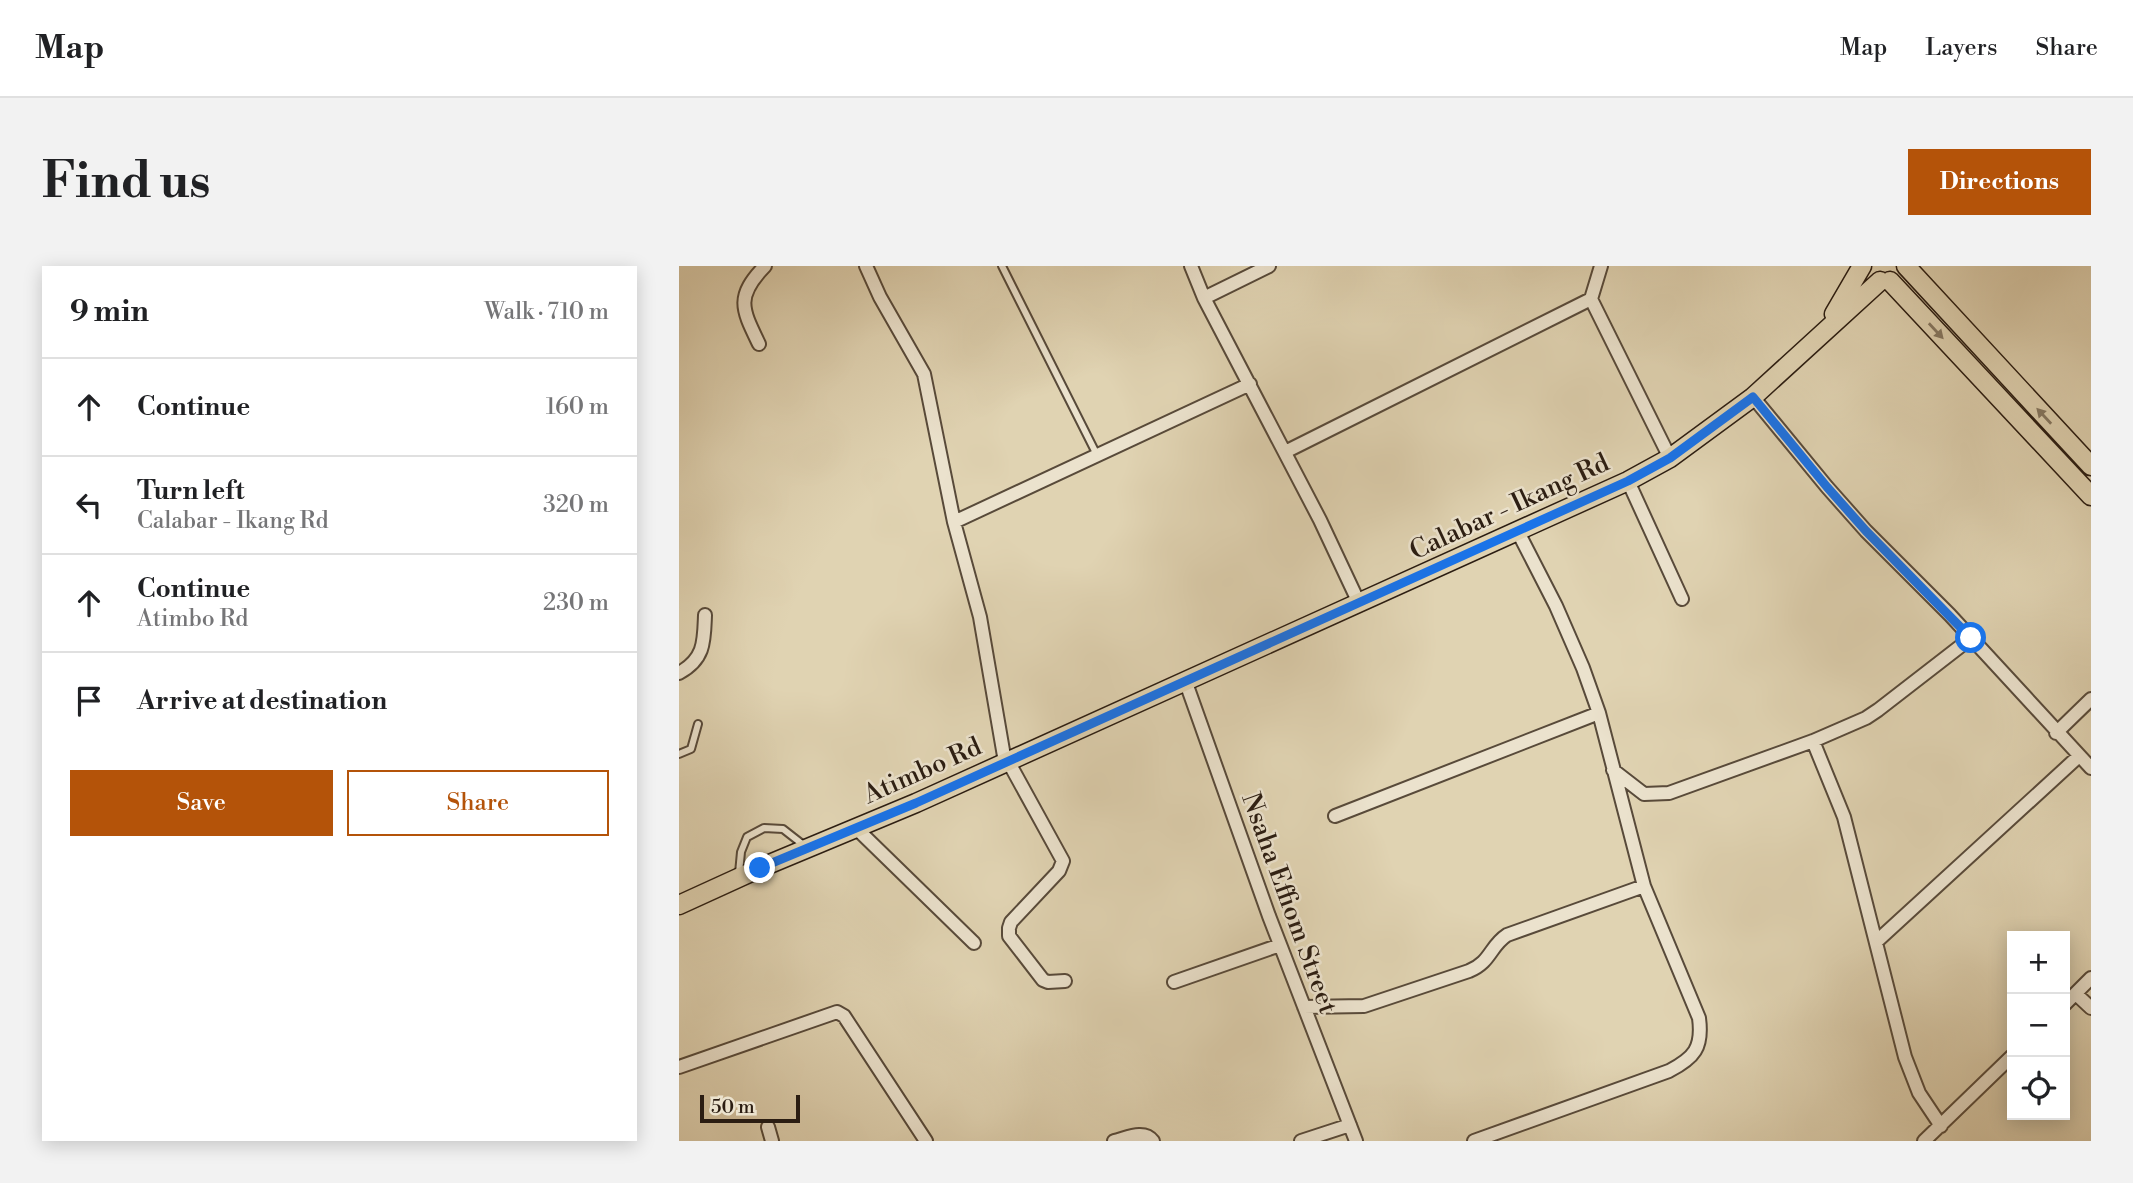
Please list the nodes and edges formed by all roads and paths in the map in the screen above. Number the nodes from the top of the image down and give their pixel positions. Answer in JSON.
{"nodes":[{"id":1,"x":765,"y":266,"type":"edge"},
{"id":2,"x":866,"y":266,"type":"edge"},
{"id":3,"x":1002,"y":266,"type":"edge"},
{"id":4,"x":1191,"y":266,"type":"edge"},
{"id":5,"x":1269,"y":266,"type":"edge"},
{"id":6,"x":1601,"y":266,"type":"edge"},
{"id":7,"x":1864,"y":266,"type":"edge"},
{"id":8,"x":1906,"y":266,"type":"edge"},
{"id":9,"x":1885,"y":281,"type":"junction"},
{"id":10,"x":1204,"y":298,"type":"junction"},
{"id":11,"x":1591,"y":299,"type":"junction"},
{"id":12,"x":1825,"y":330,"type":"junction"},
{"id":13,"x":759,"y":344,"type":"dead end"},
{"id":14,"x":1250,"y":384,"type":"junction"},
{"id":15,"x":1753,"y":397,"type":"junction"},
{"id":16,"x":1285,"y":452,"type":"junction"},
{"id":17,"x":1097,"y":455,"type":"junction"},
{"id":18,"x":1670,"y":458,"type":"junction"},
{"id":19,"x":2091,"y":466,"type":"edge"},
{"id":20,"x":1628,"y":481,"type":"junction"},
{"id":21,"x":2091,"y":496,"type":"edge"},
{"id":22,"x":954,"y":522,"type":"junction"},
{"id":23,"x":1518,"y":532,"type":"junction"},
{"id":24,"x":1682,"y":599,"type":"dead end"},
{"id":25,"x":1359,"y":603,"type":"junction"},
{"id":26,"x":705,"y":615,"type":"dead end"},
{"id":27,"x":1971,"y":638,"type":"junction"},
{"id":28,"x":679,"y":673,"type":"edge"},
{"id":29,"x":1185,"y":680,"type":"junction"},
{"id":30,"x":2091,"y":699,"type":"edge"},
{"id":31,"x":1599,"y":713,"type":"junction"},
{"id":32,"x":698,"y":724,"type":"dead end"},
{"id":33,"x":2056,"y":733,"type":"junction"},
{"id":34,"x":1813,"y":741,"type":"junction"},
{"id":35,"x":679,"y":754,"type":"edge"},
{"id":36,"x":2080,"y":756,"type":"junction"},
{"id":37,"x":1006,"y":762,"type":"junction"},
{"id":38,"x":2091,"y":768,"type":"edge"},
{"id":39,"x":1613,"y":770,"type":"junction"},
{"id":40,"x":1335,"y":816,"type":"dead end"},
{"id":41,"x":856,"y":828,"type":"junction"},
{"id":42,"x":807,"y":849,"type":"junction"},
{"id":43,"x":739,"y":878,"type":"junction"},
{"id":44,"x":1644,"y":886,"type":"junction"},
{"id":45,"x":679,"y":905,"type":"edge"},
{"id":46,"x":1877,"y":942,"type":"junction"},
{"id":47,"x":974,"y":943,"type":"dead end"},
{"id":48,"x":1280,"y":945,"type":"junction"},
{"id":49,"x":2091,"y":978,"type":"edge"},
{"id":50,"x":1065,"y":981,"type":"dead end"},
{"id":51,"x":1174,"y":982,"type":"dead end"},
{"id":52,"x":2076,"y":994,"type":"junction"},
{"id":53,"x":2070,"y":999,"type":"edge"},
{"id":54,"x":1304,"y":1007,"type":"junction"},
{"id":55,"x":2091,"y":1008,"type":"edge"},
{"id":56,"x":2011,"y":1057,"type":"edge"},
{"id":57,"x":679,"y":1067,"type":"edge"},
{"id":58,"x":1350,"y":1125,"type":"junction"},
{"id":59,"x":1941,"y":1126,"type":"junction"},
{"id":60,"x":768,"y":1127,"type":"dead end"},
{"id":61,"x":772,"y":1141,"type":"edge"},
{"id":62,"x":926,"y":1141,"type":"edge"},
{"id":63,"x":1114,"y":1141,"type":"edge"},
{"id":64,"x":1153,"y":1141,"type":"edge"},
{"id":65,"x":1301,"y":1141,"type":"edge"},
{"id":66,"x":1356,"y":1141,"type":"edge"},
{"id":67,"x":1474,"y":1141,"type":"edge"},
{"id":68,"x":1924,"y":1141,"type":"edge"}],
"edges":[{"from":1,"to":13,"type":"street"},
{"from":2,"to":22,"type":"street"},
{"from":3,"to":17,"type":"lane"},
{"from":4,"to":10,"type":"street"},
{"from":5,"to":10,"type":"street"},
{"from":6,"to":11,"type":"street"},
{"from":7,"to":9,"type":"main road"},
{"from":7,"to":12,"type":"main road","name":"Calabar - Ikang Rd"},
{"from":8,"to":9,"type":"main road","name":"Calabar - Ikang Rd"},
{"from":19,"to":8,"type":"main road","one_way":true},
{"from":9,"to":12,"type":"main road","name":"Calabar - Ikang Rd"},
{"from":9,"to":21,"type":"main road","one_way":true},
{"from":10,"to":14,"type":"street"},
{"from":11,"to":16,"type":"street"},
{"from":11,"to":18,"type":"street"},
{"from":12,"to":15,"type":"main road","name":"Calabar - Ikang Rd"},
{"from":14,"to":16,"type":"street"},
{"from":14,"to":17,"type":"street"},
{"from":15,"to":18,"type":"main road","name":"Calabar - Ikang Rd"},
{"from":15,"to":27,"type":"street"},
{"from":16,"to":25,"type":"street"},
{"from":17,"to":22,"type":"street"},
{"from":18,"to":20,"type":"main road","name":"Calabar - Ikang Rd"},
{"from":20,"to":23,"type":"main road","name":"Calabar - Ikang Rd"},
{"from":20,"to":24,"type":"street"},
{"from":22,"to":37,"type":"street"},
{"from":23,"to":25,"type":"main road","name":"Calabar - Ikang Rd"},
{"from":23,"to":31,"type":"street"},
{"from":25,"to":29,"type":"main road","name":"Calabar - Ikang Rd"},
{"from":26,"to":28,"type":"street"},
{"from":27,"to":33,"type":"street"},
{"from":27,"to":34,"type":"street"},
{"from":29,"to":37,"type":"main road","name":"Atimbo Rd"},
{"from":29,"to":48,"type":"street","name":"Nsaha Effiom Street"},
{"from":30,"to":33,"type":"street"},
{"from":31,"to":39,"type":"street"},
{"from":31,"to":40,"type":"street"},
{"from":32,"to":35,"type":"lane"},
{"from":33,"to":36,"type":"street"},
{"from":34,"to":39,"type":"street"},
{"from":34,"to":46,"type":"street"},
{"from":36,"to":38,"type":"street"},
{"from":36,"to":46,"type":"street"},
{"from":37,"to":41,"type":"main road","name":"Atimbo Rd"},
{"from":37,"to":50,"type":"street"},
{"from":39,"to":44,"type":"street"},
{"from":41,"to":42,"type":"main road","name":"Atimbo Rd"},
{"from":41,"to":47,"type":"street"},
{"from":42,"to":43,"type":"main road","name":"Atimbo Rd"},
{"from":42,"to":43,"type":"lane"},
{"from":43,"to":45,"type":"main road","name":"Atimbo Rd"},
{"from":44,"to":54,"type":"street"},
{"from":44,"to":67,"type":"street"},
{"from":46,"to":59,"type":"street"},
{"from":48,"to":51,"type":"street"},
{"from":48,"to":54,"type":"street","name":"Nsaha Effiom Street"},
{"from":49,"to":52,"type":"street"},
{"from":52,"to":53,"type":"street"},
{"from":52,"to":55,"type":"street"},
{"from":54,"to":58,"type":"street","name":"Nsaha Effiom Street"},
{"from":56,"to":59,"type":"street"},
{"from":57,"to":62,"type":"street"},
{"from":58,"to":65,"type":"street"},
{"from":58,"to":66,"type":"street","name":"Nsaha Effiom Street"},
{"from":59,"to":68,"type":"street"},
{"from":60,"to":61,"type":"street"},
{"from":63,"to":64,"type":"street"}]}
